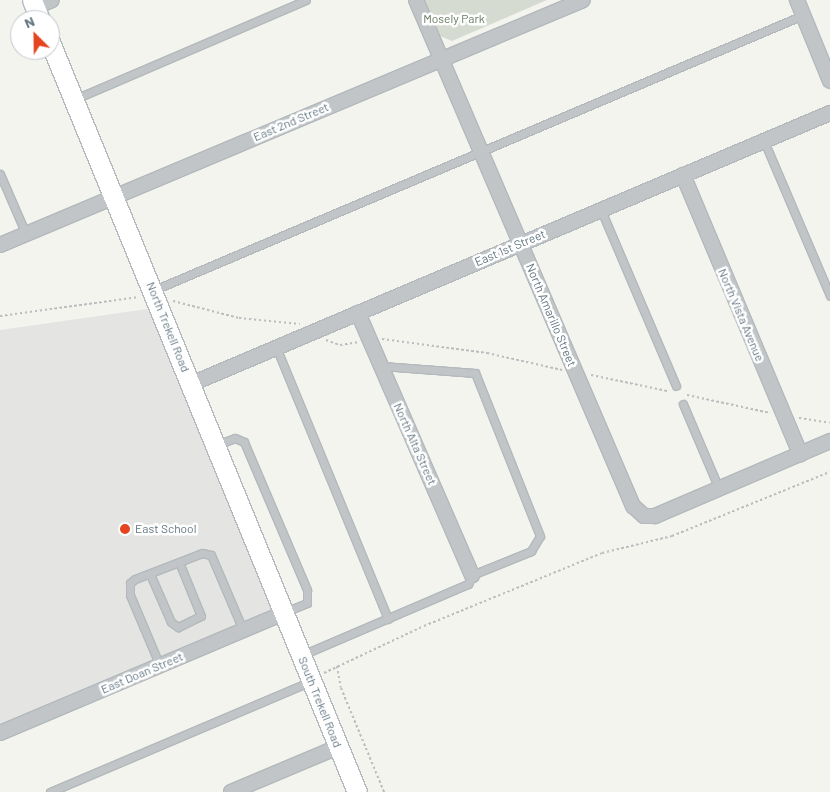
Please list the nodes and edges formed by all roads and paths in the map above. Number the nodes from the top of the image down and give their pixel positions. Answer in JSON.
{"nodes":[{"id":1,"x":306,"y":0,"type":"edge"},
{"id":2,"x":416,"y":0,"type":"edge"},
{"id":3,"x":583,"y":0,"type":"edge"},
{"id":4,"x":797,"y":0,"type":"edge"},
{"id":5,"x":803,"y":15,"type":"junction"},
{"id":6,"x":58,"y":60,"type":"edge"},
{"id":7,"x":441,"y":60,"type":"junction"},
{"id":8,"x":830,"y":81,"type":"edge"},
{"id":9,"x":75,"y":99,"type":"junction"},
{"id":10,"x":830,"y":113,"type":"edge"},
{"id":11,"x":764,"y":140,"type":"junction"},
{"id":12,"x":480,"y":150,"type":"junction"},
{"id":13,"x":0,"y":174,"type":"edge"},
{"id":14,"x":683,"y":175,"type":"junction"},
{"id":15,"x":116,"y":195,"type":"junction"},
{"id":16,"x":601,"y":210,"type":"junction"},
{"id":17,"x":26,"y":234,"type":"junction"},
{"id":18,"x":521,"y":244,"type":"junction"},
{"id":19,"x":0,"y":245,"type":"edge"},
{"id":20,"x":156,"y":294,"type":"junction"},
{"id":21,"x":830,"y":296,"type":"edge"},
{"id":22,"x":358,"y":313,"type":"junction"},
{"id":23,"x":0,"y":316,"type":"edge"},
{"id":24,"x":304,"y":326,"type":"dead end"},
{"id":25,"x":321,"y":328,"type":"junction"},
{"id":26,"x":370,"y":340,"type":"junction"},
{"id":27,"x":276,"y":347,"type":"junction"},
{"id":28,"x":381,"y":366,"type":"junction"},
{"id":29,"x":576,"y":372,"type":"junction"},
{"id":30,"x":191,"y":384,"type":"junction"},
{"id":31,"x":674,"y":389,"type":"joint"},
{"id":32,"x":680,"y":393,"type":"dead end"},
{"id":33,"x":683,"y":404,"type":"dead end"},
{"id":34,"x":784,"y":416,"type":"junction"},
{"id":35,"x":830,"y":423,"type":"edge"},
{"id":36,"x":830,"y":441,"type":"edge"},
{"id":37,"x":216,"y":446,"type":"junction"},
{"id":38,"x":800,"y":454,"type":"junction"},
{"id":39,"x":830,"y":472,"type":"edge"},
{"id":40,"x":719,"y":489,"type":"junction"},
{"id":41,"x":179,"y":562,"type":"junction"},
{"id":42,"x":150,"y":574,"type":"junction"},
{"id":43,"x":472,"y":574,"type":"junction"},
{"id":44,"x":284,"y":613,"type":"junction"},
{"id":45,"x":388,"y":619,"type":"junction"},
{"id":46,"x":243,"y":630,"type":"junction"},
{"id":47,"x":302,"y":655,"type":"junction"},
{"id":48,"x":160,"y":666,"type":"junction"},
{"id":49,"x":337,"y":666,"type":"junction"},
{"id":50,"x":312,"y":681,"type":"junction"},
{"id":51,"x":0,"y":734,"type":"edge"},
{"id":52,"x":338,"y":747,"type":"junction"},
{"id":53,"x":50,"y":792,"type":"edge"},
{"id":54,"x":231,"y":792,"type":"edge"},
{"id":55,"x":357,"y":792,"type":"edge"},
{"id":56,"x":384,"y":792,"type":"edge"}],
"edges":[{"from":1,"to":9,"type":"lane"},
{"from":2,"to":7,"type":"street","name":"North Amarillo Street"},
{"from":3,"to":7,"type":"street","name":"East 2nd Street"},
{"from":4,"to":5,"type":"street"},
{"from":5,"to":8,"type":"street"},
{"from":5,"to":12,"type":"lane"},
{"from":6,"to":9,"type":"main road","name":"North Trekell Road"},
{"from":7,"to":12,"type":"street","name":"North Amarillo Street"},
{"from":7,"to":15,"type":"street","name":"East 2nd Street"},
{"from":9,"to":15,"type":"main road","name":"North Trekell Road"},
{"from":10,"to":11,"type":"street","name":"East 1st Street"},
{"from":11,"to":14,"type":"street","name":"East 1st Street"},
{"from":11,"to":21,"type":"lane"},
{"from":12,"to":18,"type":"street","name":"North Amarillo Street"},
{"from":12,"to":20,"type":"lane"},
{"from":13,"to":17,"type":"lane"},
{"from":14,"to":16,"type":"street","name":"East 1st Street"},
{"from":14,"to":34,"type":"street","name":"North Vista Avenue"},
{"from":15,"to":17,"type":"street","name":"East 2nd Street"},
{"from":15,"to":20,"type":"main road","name":"North Trekell Road"},
{"from":16,"to":18,"type":"street","name":"East 1st Street"},
{"from":16,"to":31,"type":"lane"},
{"from":17,"to":19,"type":"street","name":"East 2nd Street"},
{"from":18,"to":22,"type":"street","name":"East 1st Street"},
{"from":18,"to":29,"type":"street","name":"North Amarillo Street"},
{"from":20,"to":23,"type":"path"},
{"from":20,"to":24,"type":"path"},
{"from":20,"to":30,"type":"main road","name":"North Trekell Road"},
{"from":22,"to":25,"type":"street","name":"East 1st Street"},
{"from":22,"to":26,"type":"street","name":"North Alta Street"},
{"from":25,"to":26,"type":"path"},
{"from":25,"to":27,"type":"street","name":"East 1st Street"},
{"from":26,"to":28,"type":"street","name":"North Alta Street"},
{"from":26,"to":29,"type":"path"},
{"from":27,"to":30,"type":"street","name":"East 1st Street"},
{"from":27,"to":45,"type":"lane"},
{"from":28,"to":43,"type":"street","name":"North Alta Street"},
{"from":28,"to":43,"type":"lane"},
{"from":29,"to":31,"type":"path"},
{"from":29,"to":40,"type":"street","name":"North Amarillo Street"},
{"from":30,"to":37,"type":"main road","name":"North Trekell Road"},
{"from":32,"to":34,"type":"path"},
{"from":33,"to":40,"type":"lane"},
{"from":34,"to":35,"type":"path"},
{"from":34,"to":38,"type":"street","name":"North Vista Avenue"},
{"from":36,"to":38,"type":"street"},
{"from":37,"to":44,"type":"main road","name":"North Trekell Road"},
{"from":37,"to":44,"type":"lane"},
{"from":38,"to":40,"type":"street"},
{"from":39,"to":49,"type":"path"},
{"from":41,"to":42,"type":"lane"},
{"from":41,"to":42,"type":"lane"},
{"from":41,"to":46,"type":"lane"},
{"from":42,"to":48,"type":"lane"},
{"from":43,"to":45,"type":"lane"},
{"from":44,"to":46,"type":"street","name":"East Doan Street"},
{"from":44,"to":47,"type":"main road","name":"South Trekell Road"},
{"from":45,"to":47,"type":"lane"},
{"from":46,"to":48,"type":"street","name":"East Doan Street"},
{"from":47,"to":50,"type":"main road","name":"South Trekell Road"},
{"from":48,"to":51,"type":"street","name":"East Doan Street"},
{"from":49,"to":50,"type":"path"},
{"from":49,"to":56,"type":"path"},
{"from":50,"to":52,"type":"main road","name":"South Trekell Road"},
{"from":50,"to":53,"type":"lane"},
{"from":52,"to":54,"type":"street"},
{"from":52,"to":55,"type":"main road","name":"South Trekell Road"}]}
